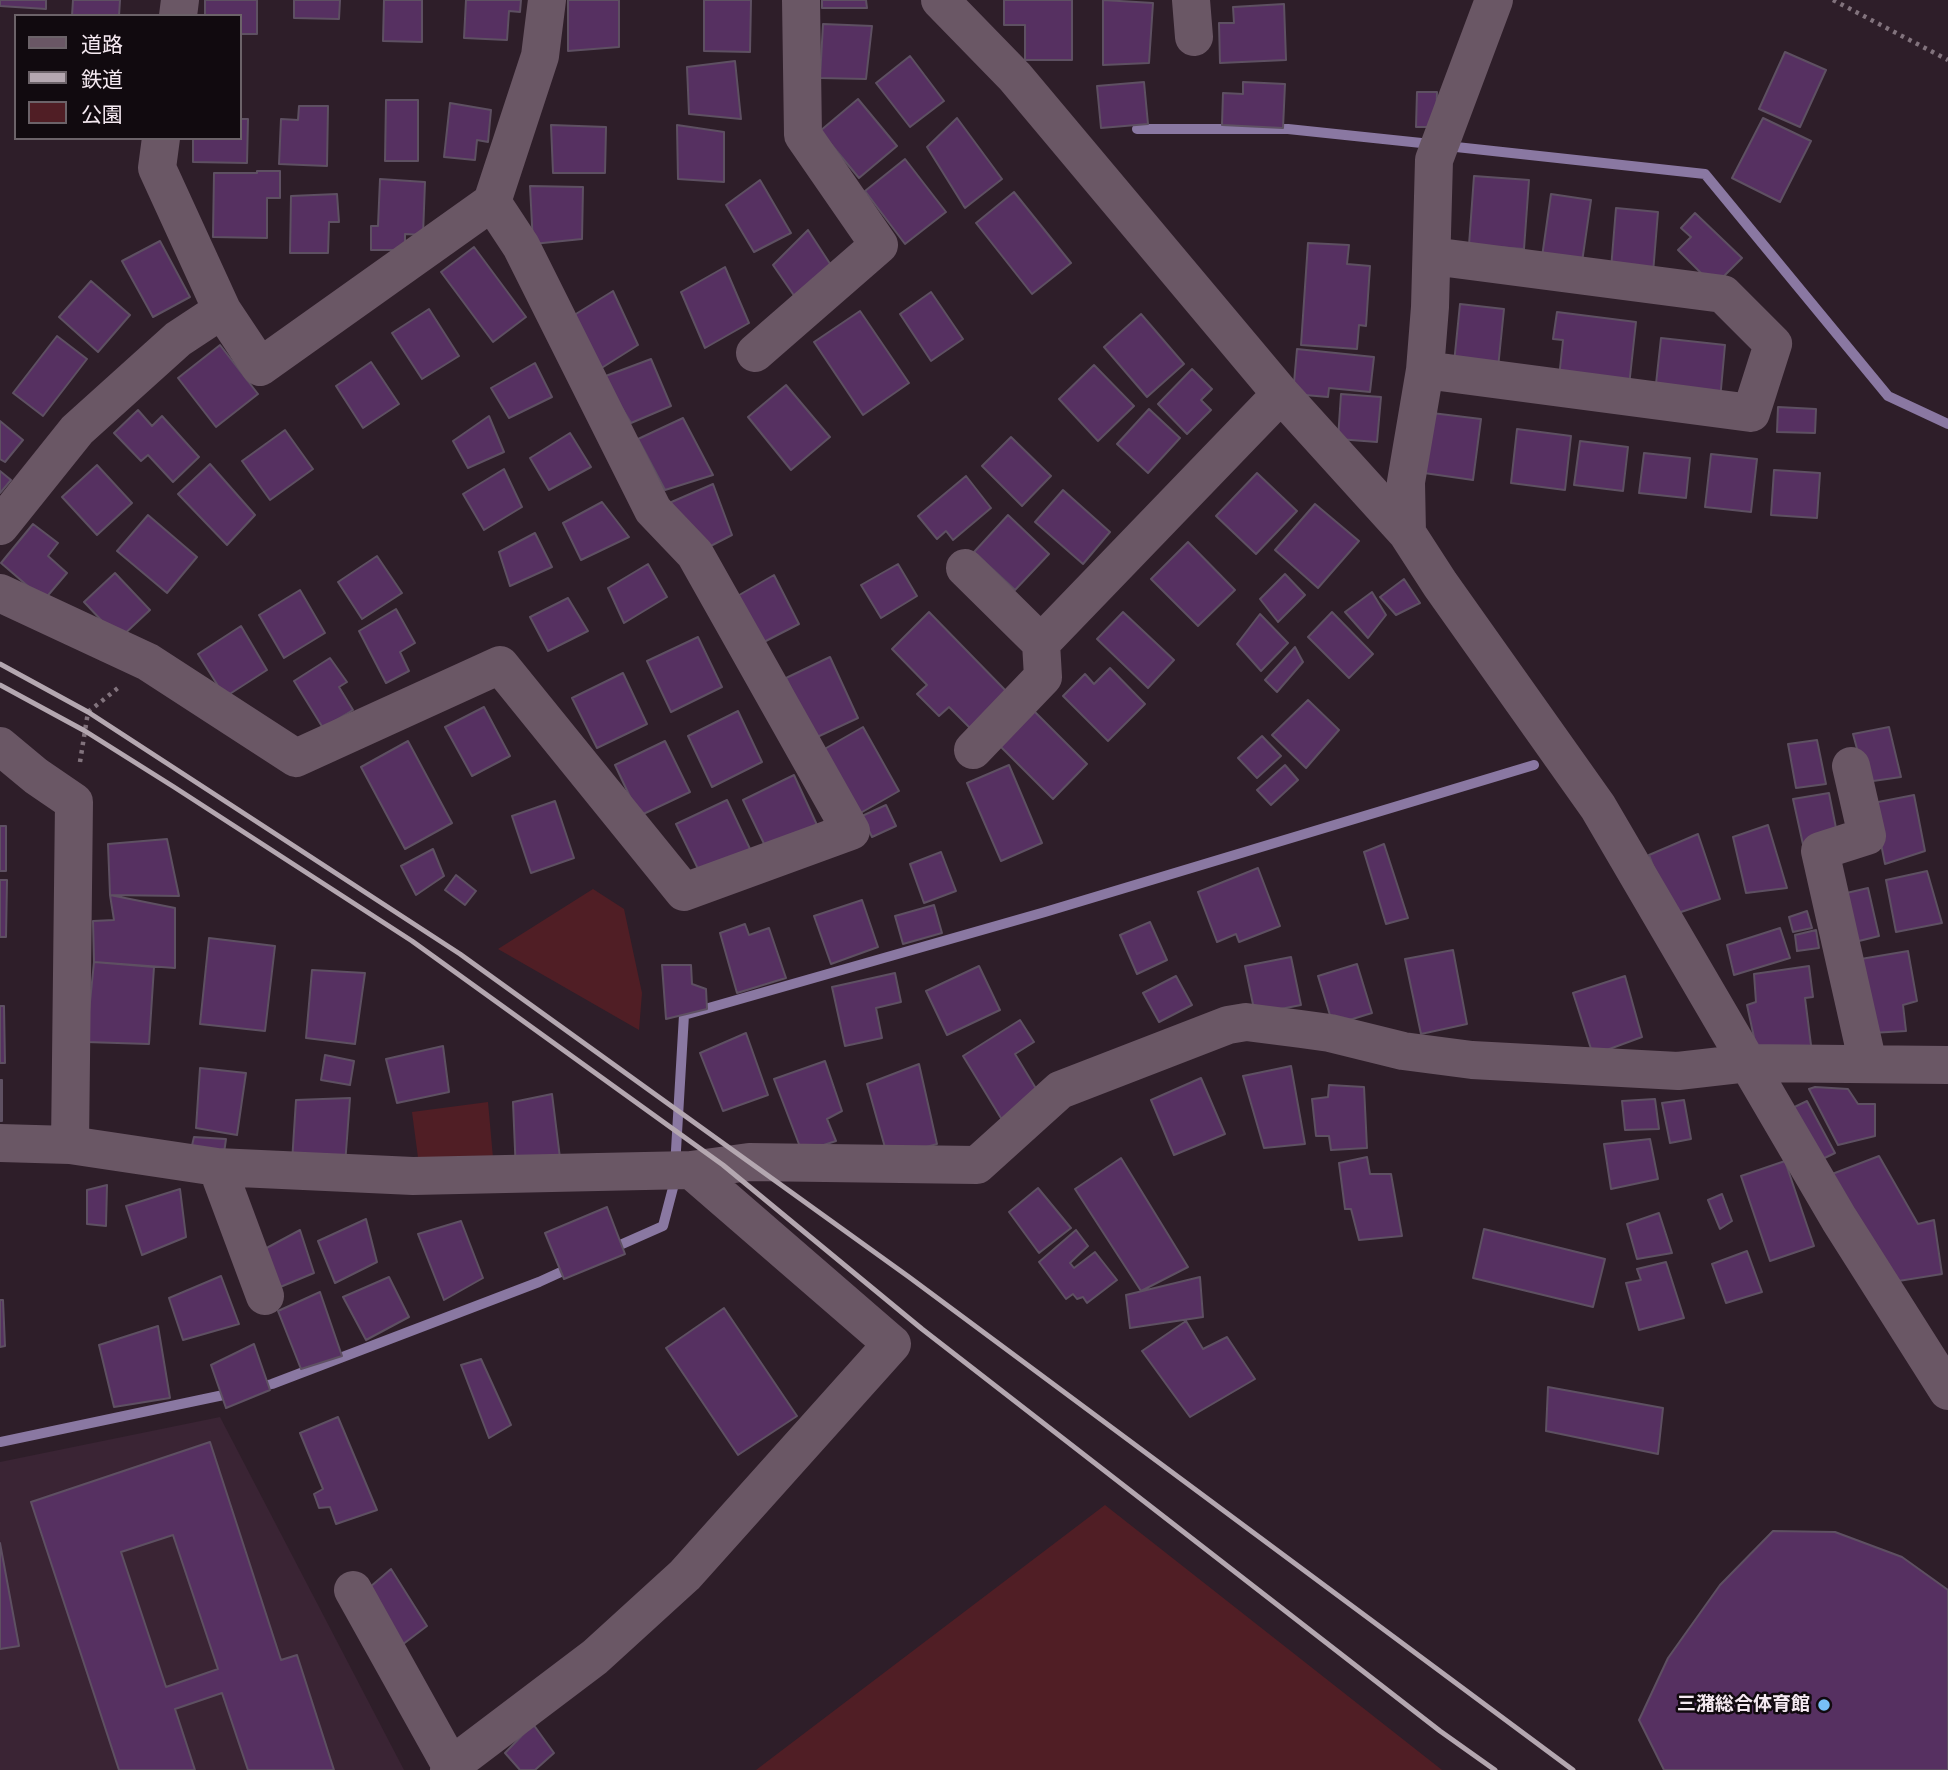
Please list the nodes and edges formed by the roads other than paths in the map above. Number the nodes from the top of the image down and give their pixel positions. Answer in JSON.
{"nodes":[{"id":1,"x":547,"y":0,"type":"edge"},
{"id":2,"x":801,"y":0,"type":"edge"},
{"id":3,"x":940,"y":0,"type":"edge"},
{"id":4,"x":1191,"y":0,"type":"edge"},
{"id":5,"x":1494,"y":0,"type":"edge"},
{"id":6,"x":1194,"y":37,"type":"dead end"},
{"id":7,"x":161,"y":140,"type":"edge"},
{"id":8,"x":492,"y":202,"type":"junction"},
{"id":9,"x":1432,"y":256,"type":"junction"},
{"id":10,"x":222,"y":310,"type":"junction"},
{"id":11,"x":755,"y":353,"type":"dead end"},
{"id":12,"x":1425,"y":370,"type":"junction"},
{"id":13,"x":1281,"y":394,"type":"junction"},
{"id":14,"x":0,"y":526,"type":"edge"},
{"id":15,"x":1407,"y":533,"type":"junction"},
{"id":16,"x":965,"y":568,"type":"dead end"},
{"id":17,"x":0,"y":593,"type":"edge"},
{"id":18,"x":1041,"y":643,"type":"junction"},
{"id":19,"x":0,"y":746,"type":"edge"},
{"id":20,"x":973,"y":750,"type":"dead end"},
{"id":21,"x":1851,"y":766,"type":"dead end"},
{"id":22,"x":1748,"y":1063,"type":"junction"},
{"id":23,"x":1868,"y":1065,"type":"junction"},
{"id":24,"x":1948,"y":1065,"type":"edge"},
{"id":25,"x":0,"y":1143,"type":"edge"},
{"id":26,"x":70,"y":1145,"type":"junction"},
{"id":27,"x":217,"y":1167,"type":"junction"},
{"id":28,"x":691,"y":1170,"type":"junction"},
{"id":29,"x":265,"y":1296,"type":"dead end"},
{"id":30,"x":1948,"y":1391,"type":"edge"},
{"id":31,"x":353,"y":1590,"type":"dead end"},
{"id":32,"x":450,"y":1768,"type":"edge"}],
"edges":[{"from":1,"to":8,"type":"street"},
{"from":2,"to":11,"type":"street"},
{"from":3,"to":13,"type":"street"},
{"from":4,"to":6,"type":"street"},
{"from":5,"to":9,"type":"street"},
{"from":7,"to":10,"type":"street"},
{"from":8,"to":10,"type":"street"},
{"from":8,"to":17,"type":"street"},
{"from":9,"to":12,"type":"street"},
{"from":9,"to":12,"type":"street"},
{"from":10,"to":14,"type":"street"},
{"from":12,"to":15,"type":"street"},
{"from":13,"to":15,"type":"street"},
{"from":13,"to":18,"type":"street"},
{"from":15,"to":22,"type":"street"},
{"from":16,"to":18,"type":"street"},
{"from":18,"to":20,"type":"street"},
{"from":19,"to":26,"type":"street"},
{"from":21,"to":23,"type":"street"},
{"from":22,"to":23,"type":"street"},
{"from":22,"to":28,"type":"street"},
{"from":22,"to":30,"type":"street"},
{"from":23,"to":24,"type":"street"},
{"from":25,"to":26,"type":"street"},
{"from":26,"to":27,"type":"street"},
{"from":27,"to":28,"type":"street"},
{"from":27,"to":29,"type":"street"},
{"from":28,"to":32,"type":"street"},
{"from":31,"to":32,"type":"street"}]}
